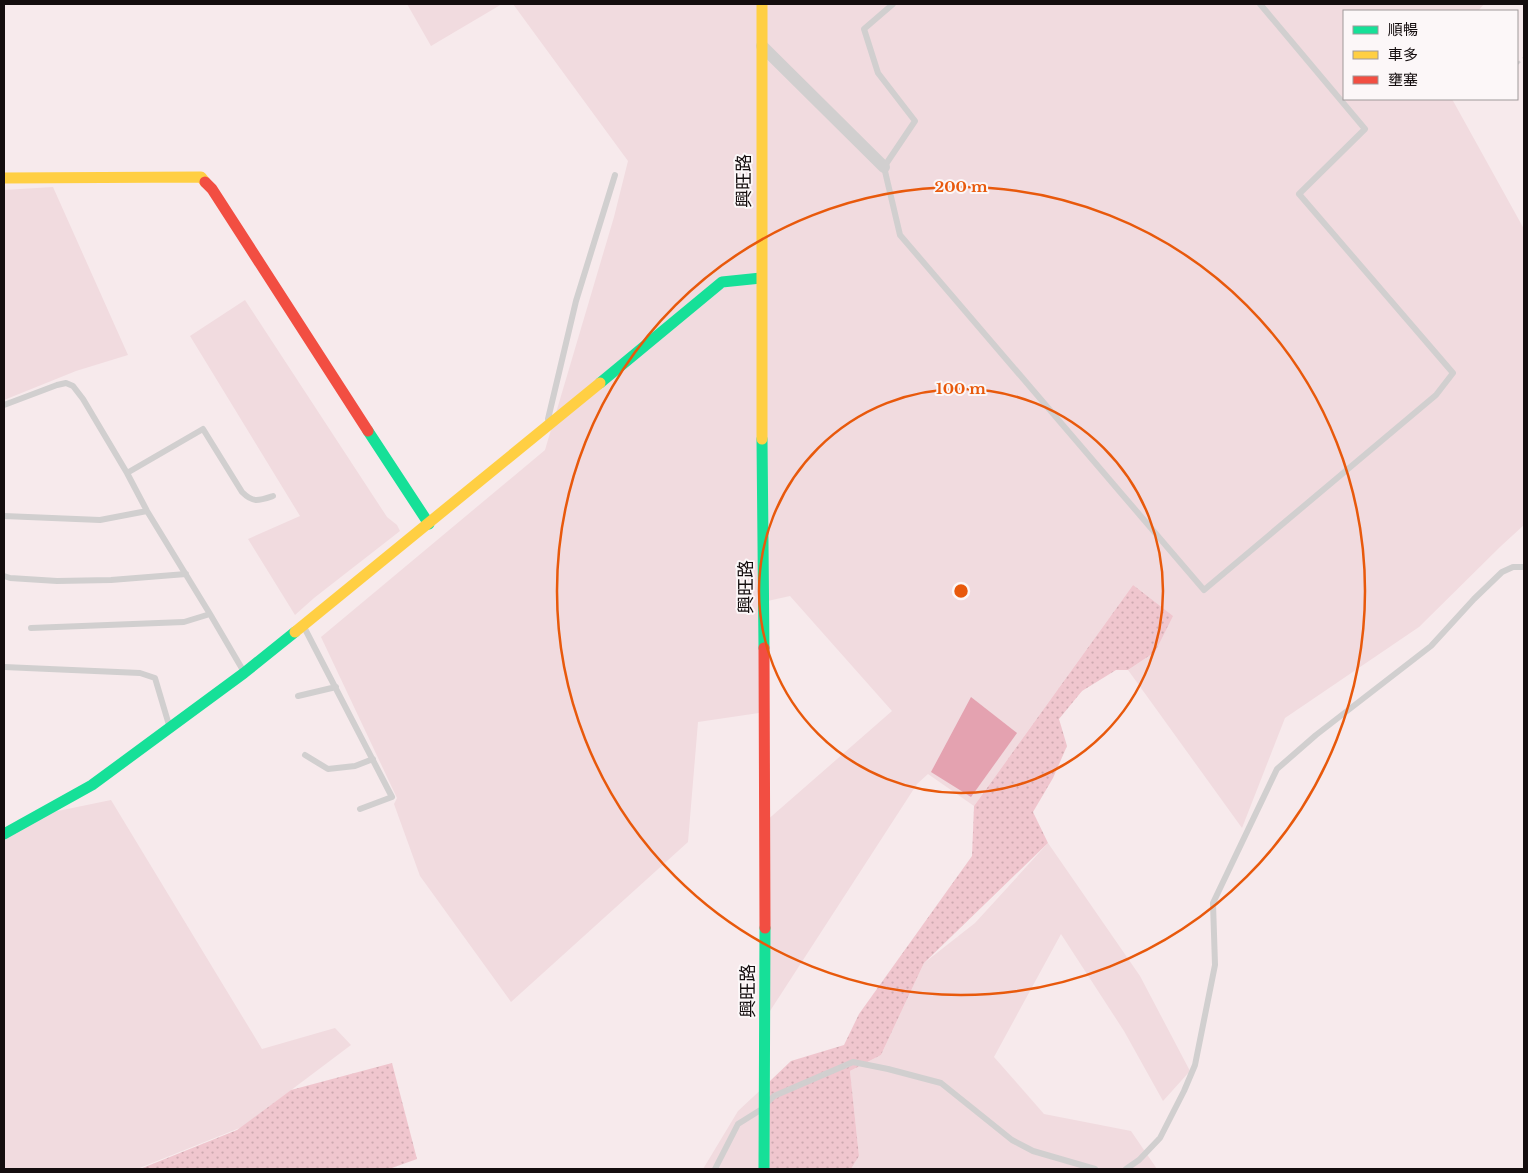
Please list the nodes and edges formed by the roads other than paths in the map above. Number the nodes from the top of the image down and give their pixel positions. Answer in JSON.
{"nodes":[{"id":1,"x":762,"y":4,"type":"edge"},
{"id":2,"x":893,"y":4,"type":"edge"},
{"id":3,"x":1260,"y":4,"type":"edge"},
{"id":4,"x":762,"y":46,"type":"junction"},
{"id":5,"x":884,"y":167,"type":"junction"},
{"id":6,"x":615,"y":175,"type":"dead end"},
{"id":7,"x":4,"y":178,"type":"edge"},
{"id":8,"x":761,"y":278,"type":"junction"},
{"id":9,"x":4,"y":405,"type":"edge"},
{"id":10,"x":546,"y":427,"type":"junction"},
{"id":11,"x":127,"y":473,"type":"junction"},
{"id":12,"x":273,"y":496,"type":"dead end"},
{"id":13,"x":147,"y":510,"type":"junction"},
{"id":14,"x":4,"y":516,"type":"edge"},
{"id":15,"x":429,"y":524,"type":"junction"},
{"id":16,"x":1524,"y":567,"type":"edge"},
{"id":17,"x":186,"y":574,"type":"junction"},
{"id":18,"x":4,"y":576,"type":"edge"},
{"id":19,"x":210,"y":614,"type":"junction"},
{"id":20,"x":304,"y":626,"type":"junction"},
{"id":21,"x":31,"y":628,"type":"dead end"},
{"id":22,"x":4,"y":667,"type":"edge"},
{"id":23,"x":244,"y":673,"type":"junction"},
{"id":24,"x":336,"y":687,"type":"junction"},
{"id":25,"x":298,"y":696,"type":"dead end"},
{"id":26,"x":170,"y":728,"type":"junction"},
{"id":27,"x":305,"y":755,"type":"dead end"},
{"id":28,"x":373,"y":758,"type":"junction"},
{"id":29,"x":360,"y":809,"type":"dead end"},
{"id":30,"x":4,"y":834,"type":"edge"},
{"id":31,"x":765,"y":1107,"type":"junction"},
{"id":32,"x":715,"y":1169,"type":"edge"},
{"id":33,"x":764,"y":1169,"type":"edge"},
{"id":34,"x":1095,"y":1169,"type":"edge"},
{"id":35,"x":1126,"y":1169,"type":"edge"}],
"edges":[{"from":1,"to":4,"type":"street","name":"興旺路"},
{"from":2,"to":5,"type":"lane"},
{"from":3,"to":5,"type":"lane"},
{"from":4,"to":5,"type":"street"},
{"from":4,"to":8,"type":"street","name":"興旺路"},
{"from":6,"to":10,"type":"lane"},
{"from":7,"to":15,"type":"street"},
{"from":8,"to":10,"type":"street"},
{"from":8,"to":31,"type":"street","name":"興旺路"},
{"from":9,"to":11,"type":"lane"},
{"from":10,"to":15,"type":"street"},
{"from":11,"to":12,"type":"lane"},
{"from":11,"to":13,"type":"lane"},
{"from":13,"to":14,"type":"lane"},
{"from":13,"to":17,"type":"lane"},
{"from":15,"to":20,"type":"street"},
{"from":16,"to":35,"type":"lane"},
{"from":17,"to":18,"type":"lane"},
{"from":17,"to":19,"type":"lane"},
{"from":19,"to":21,"type":"lane"},
{"from":19,"to":23,"type":"lane"},
{"from":20,"to":23,"type":"street"},
{"from":20,"to":24,"type":"lane"},
{"from":22,"to":26,"type":"lane"},
{"from":23,"to":26,"type":"street"},
{"from":24,"to":25,"type":"lane"},
{"from":24,"to":28,"type":"lane"},
{"from":26,"to":30,"type":"street"},
{"from":27,"to":28,"type":"lane"},
{"from":28,"to":29,"type":"lane"},
{"from":31,"to":32,"type":"lane"},
{"from":31,"to":33,"type":"street","name":"興旺路"},
{"from":31,"to":34,"type":"lane"}]}
